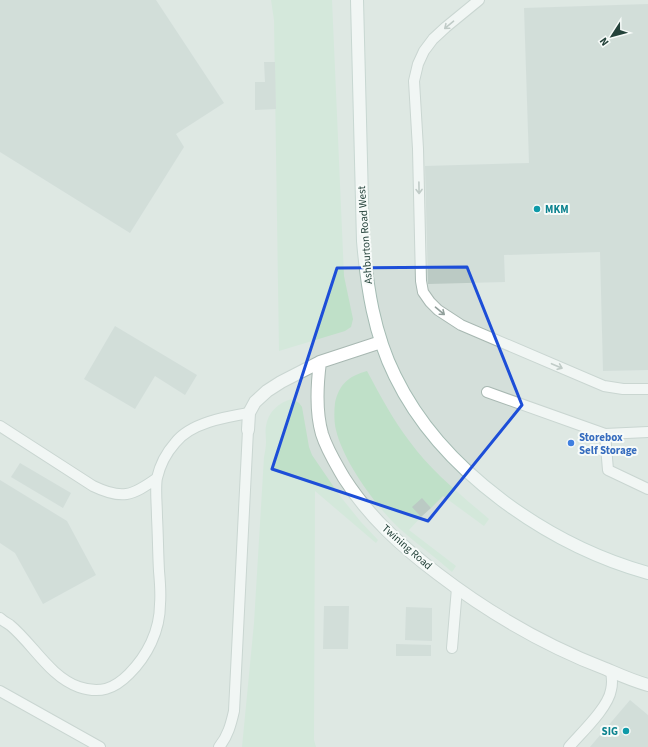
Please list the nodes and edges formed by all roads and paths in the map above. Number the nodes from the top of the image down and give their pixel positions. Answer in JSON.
{"nodes":[{"id":1,"x":357,"y":0,"type":"edge"},
{"id":2,"x":479,"y":0,"type":"edge"},
{"id":3,"x":381,"y":342,"type":"junction"},
{"id":4,"x":320,"y":362,"type":"junction"},
{"id":5,"x":648,"y":389,"type":"edge"},
{"id":6,"x":487,"y":392,"type":"dead end"},
{"id":7,"x":249,"y":413,"type":"junction"},
{"id":8,"x":0,"y":426,"type":"edge"},
{"id":9,"x":248,"y":430,"type":"joint"},
{"id":10,"x":648,"y":432,"type":"edge"},
{"id":11,"x":605,"y":434,"type":"junction"},
{"id":12,"x":157,"y":478,"type":"junction"},
{"id":13,"x":648,"y":489,"type":"edge"},
{"id":14,"x":648,"y":574,"type":"edge"},
{"id":15,"x":457,"y":588,"type":"junction"},
{"id":16,"x":0,"y":618,"type":"edge"},
{"id":17,"x":452,"y":648,"type":"dead end"},
{"id":18,"x":611,"y":671,"type":"junction"},
{"id":19,"x":648,"y":685,"type":"edge"},
{"id":20,"x":0,"y":691,"type":"edge"},
{"id":21,"x":100,"y":747,"type":"edge"},
{"id":22,"x":219,"y":747,"type":"edge"},
{"id":23,"x":569,"y":747,"type":"edge"}],
"edges":[{"from":1,"to":3,"type":"main road","name":"Ashburton Road West"},
{"from":2,"to":5,"type":"lane","one_way":true},
{"from":3,"to":4,"type":"main road"},
{"from":3,"to":14,"type":"main road","name":"Ashburton Road West"},
{"from":4,"to":7,"type":"main road"},
{"from":4,"to":15,"type":"main road","name":"Twining Road"},
{"from":6,"to":11,"type":"lane"},
{"from":7,"to":9,"type":"main road"},
{"from":7,"to":12,"type":"lane"},
{"from":8,"to":12,"type":"lane"},
{"from":9,"to":22,"type":"lane"},
{"from":10,"to":11,"type":"lane"},
{"from":11,"to":13,"type":"lane"},
{"from":12,"to":16,"type":"lane"},
{"from":15,"to":17,"type":"lane"},
{"from":15,"to":18,"type":"main road","name":"Twining Road"},
{"from":18,"to":19,"type":"main road","name":"Twining Road"},
{"from":18,"to":23,"type":"lane"},
{"from":20,"to":21,"type":"lane"}]}
